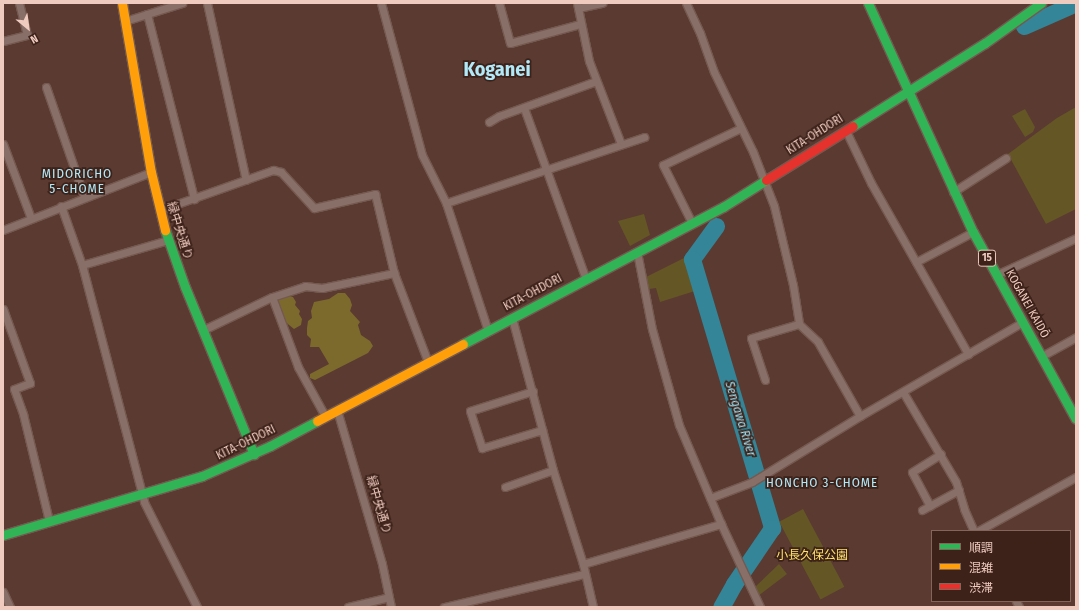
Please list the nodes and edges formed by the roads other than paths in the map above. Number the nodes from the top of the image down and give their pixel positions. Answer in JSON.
{"nodes":[{"id":1,"x":19,"y":3,"type":"edge"},
{"id":2,"x":122,"y":3,"type":"edge"},
{"id":3,"x":182,"y":3,"type":"edge"},
{"id":4,"x":207,"y":3,"type":"edge"},
{"id":5,"x":382,"y":3,"type":"edge"},
{"id":6,"x":499,"y":3,"type":"edge"},
{"id":7,"x":602,"y":3,"type":"edge"},
{"id":8,"x":686,"y":3,"type":"edge"},
{"id":9,"x":868,"y":3,"type":"edge"},
{"id":10,"x":1041,"y":3,"type":"edge"},
{"id":11,"x":577,"y":5,"type":"edge"},
{"id":12,"x":147,"y":14,"type":"junction"},
{"id":13,"x":125,"y":21,"type":"junction"},
{"id":14,"x":580,"y":24,"type":"junction"},
{"id":15,"x":3,"y":41,"type":"edge"},
{"id":16,"x":596,"y":81,"type":"junction"},
{"id":17,"x":46,"y":87,"type":"dead end"},
{"id":18,"x":909,"y":91,"type":"junction"},
{"id":19,"x":524,"y":108,"type":"junction"},
{"id":20,"x":489,"y":122,"type":"dead end"},
{"id":21,"x":741,"y":128,"type":"junction"},
{"id":22,"x":846,"y":130,"type":"junction"},
{"id":23,"x":644,"y":137,"type":"dead end"},
{"id":24,"x":3,"y":144,"type":"edge"},
{"id":25,"x":620,"y":144,"type":"junction"},
{"id":26,"x":1006,"y":158,"type":"dead end"},
{"id":27,"x":547,"y":170,"type":"junction"},
{"id":28,"x":151,"y":172,"type":"junction"},
{"id":29,"x":246,"y":180,"type":"junction"},
{"id":30,"x":765,"y":181,"type":"junction"},
{"id":31,"x":953,"y":192,"type":"junction"},
{"id":32,"x":84,"y":196,"type":"junction"},
{"id":33,"x":194,"y":199,"type":"junction"},
{"id":34,"x":446,"y":203,"type":"junction"},
{"id":35,"x":61,"y":206,"type":"junction"},
{"id":36,"x":160,"y":210,"type":"junction"},
{"id":37,"x":31,"y":218,"type":"junction"},
{"id":38,"x":692,"y":223,"type":"junction"},
{"id":39,"x":3,"y":230,"type":"edge"},
{"id":40,"x":973,"y":232,"type":"junction"},
{"id":41,"x":1076,"y":238,"type":"edge"},
{"id":42,"x":168,"y":240,"type":"junction"},
{"id":43,"x":637,"y":252,"type":"junction"},
{"id":44,"x":916,"y":262,"type":"junction"},
{"id":45,"x":82,"y":265,"type":"junction"},
{"id":46,"x":394,"y":273,"type":"junction"},
{"id":47,"x":996,"y":275,"type":"junction"},
{"id":48,"x":586,"y":279,"type":"junction"},
{"id":49,"x":272,"y":297,"type":"junction"},
{"id":50,"x":3,"y":309,"type":"edge"},
{"id":51,"x":512,"y":318,"type":"junction"},
{"id":52,"x":1023,"y":322,"type":"junction"},
{"id":53,"x":799,"y":324,"type":"junction"},
{"id":54,"x":203,"y":330,"type":"junction"},
{"id":55,"x":488,"y":331,"type":"junction"},
{"id":56,"x":1076,"y":337,"type":"edge"},
{"id":57,"x":968,"y":354,"type":"junction"},
{"id":58,"x":1042,"y":356,"type":"junction"},
{"id":59,"x":428,"y":362,"type":"junction"},
{"id":60,"x":765,"y":380,"type":"dead end"},
{"id":61,"x":533,"y":391,"type":"junction"},
{"id":62,"x":903,"y":392,"type":"junction"},
{"id":63,"x":337,"y":410,"type":"junction"},
{"id":64,"x":325,"y":416,"type":"junction"},
{"id":65,"x":860,"y":416,"type":"junction"},
{"id":66,"x":1076,"y":419,"type":"edge"},
{"id":67,"x":542,"y":430,"type":"junction"},
{"id":68,"x":254,"y":454,"type":"junction"},
{"id":69,"x":941,"y":454,"type":"junction"},
{"id":70,"x":553,"y":470,"type":"junction"},
{"id":71,"x":1076,"y":478,"type":"edge"},
{"id":72,"x":505,"y":487,"type":"dead end"},
{"id":73,"x":959,"y":490,"type":"junction"},
{"id":74,"x":142,"y":492,"type":"junction"},
{"id":75,"x":710,"y":498,"type":"junction"},
{"id":76,"x":930,"y":506,"type":"junction"},
{"id":77,"x":922,"y":510,"type":"dead end"},
{"id":78,"x":49,"y":521,"type":"junction"},
{"id":79,"x":721,"y":524,"type":"junction"},
{"id":80,"x":974,"y":530,"type":"edge"},
{"id":81,"x":980,"y":530,"type":"edge"},
{"id":82,"x":3,"y":535,"type":"edge"},
{"id":83,"x":583,"y":564,"type":"junction"},
{"id":84,"x":584,"y":574,"type":"junction"},
{"id":85,"x":3,"y":592,"type":"edge"},
{"id":86,"x":389,"y":597,"type":"junction"},
{"id":87,"x":456,"y":606,"type":"edge"},
{"id":88,"x":10,"y":607,"type":"edge"},
{"id":89,"x":197,"y":607,"type":"edge"},
{"id":90,"x":348,"y":607,"type":"edge"},
{"id":91,"x":391,"y":607,"type":"edge"},
{"id":92,"x":444,"y":607,"type":"edge"},
{"id":93,"x":593,"y":607,"type":"edge"},
{"id":94,"x":760,"y":607,"type":"edge"}],
"edges":[{"from":1,"to":15,"type":"street"},
{"from":2,"to":13,"type":"street","name":"緑中央通り"},
{"from":3,"to":12,"type":"street"},
{"from":4,"to":29,"type":"street"},
{"from":5,"to":34,"type":"street"},
{"from":6,"to":14,"type":"street"},
{"from":7,"to":11,"type":"street"},
{"from":8,"to":21,"type":"street"},
{"from":9,"to":18,"type":"street","number":"15"},
{"from":10,"to":18,"type":"street","name":"KITA-OHDORI"},
{"from":11,"to":14,"type":"street"},
{"from":12,"to":13,"type":"street"},
{"from":12,"to":33,"type":"street"},
{"from":13,"to":28,"type":"street","name":"緑中央通り"},
{"from":14,"to":16,"type":"street"},
{"from":16,"to":19,"type":"street"},
{"from":16,"to":25,"type":"street"},
{"from":17,"to":32,"type":"street"},
{"from":18,"to":22,"type":"street","name":"KITA-OHDORI"},
{"from":18,"to":31,"type":"street","name":"KOGANEI KAIDŌ","number":"15"},
{"from":19,"to":20,"type":"street"},
{"from":19,"to":27,"type":"street"},
{"from":21,"to":30,"type":"street"},
{"from":21,"to":38,"type":"street"},
{"from":22,"to":30,"type":"street","name":"KITA-OHDORI"},
{"from":22,"to":44,"type":"street"},
{"from":23,"to":25,"type":"street"},
{"from":24,"to":37,"type":"street"},
{"from":25,"to":27,"type":"street"},
{"from":26,"to":31,"type":"street"},
{"from":27,"to":34,"type":"street"},
{"from":27,"to":48,"type":"street"},
{"from":28,"to":32,"type":"street"},
{"from":28,"to":36,"type":"street","name":"緑中央通り"},
{"from":29,"to":33,"type":"street"},
{"from":29,"to":46,"type":"street"},
{"from":30,"to":38,"type":"street","name":"KITA-OHDORI"},
{"from":30,"to":53,"type":"street"},
{"from":31,"to":40,"type":"street","name":"KOGANEI KAIDŌ","number":"15"},
{"from":32,"to":35,"type":"street"},
{"from":33,"to":36,"type":"street"},
{"from":34,"to":55,"type":"street"},
{"from":35,"to":37,"type":"street"},
{"from":35,"to":45,"type":"street"},
{"from":36,"to":42,"type":"street","name":"緑中央通り"},
{"from":37,"to":39,"type":"street"},
{"from":38,"to":43,"type":"street","name":"KITA-OHDORI"},
{"from":40,"to":44,"type":"street"},
{"from":40,"to":47,"type":"street","name":"KOGANEI KAIDŌ","number":"15"},
{"from":41,"to":47,"type":"street"},
{"from":42,"to":45,"type":"street"},
{"from":42,"to":54,"type":"street","name":"緑中央通り"},
{"from":43,"to":48,"type":"street","name":"KITA-OHDORI"},
{"from":43,"to":75,"type":"street"},
{"from":44,"to":57,"type":"street"},
{"from":45,"to":74,"type":"street"},
{"from":46,"to":49,"type":"street"},
{"from":46,"to":59,"type":"street"},
{"from":47,"to":52,"type":"street","name":"KOGANEI KAIDŌ","number":"15"},
{"from":48,"to":51,"type":"street","name":"KITA-OHDORI"},
{"from":49,"to":54,"type":"street"},
{"from":49,"to":64,"type":"street"},
{"from":50,"to":78,"type":"street"},
{"from":51,"to":55,"type":"street","name":"KITA-OHDORI"},
{"from":51,"to":61,"type":"street"},
{"from":52,"to":57,"type":"street"},
{"from":52,"to":58,"type":"street","name":"KOGANEI KAIDŌ","number":"15"},
{"from":53,"to":60,"type":"street"},
{"from":53,"to":65,"type":"street"},
{"from":54,"to":68,"type":"street","name":"緑中央通り"},
{"from":55,"to":59,"type":"street","name":"KITA-OHDORI"},
{"from":56,"to":58,"type":"street"},
{"from":57,"to":62,"type":"street"},
{"from":58,"to":66,"type":"street","name":"KOGANEI KAIDŌ","number":"15"},
{"from":59,"to":63,"type":"street","name":"KITA-OHDORI"},
{"from":61,"to":67,"type":"street"},
{"from":61,"to":67,"type":"street"},
{"from":62,"to":65,"type":"street"},
{"from":62,"to":69,"type":"street"},
{"from":63,"to":64,"type":"street","name":"KITA-OHDORI"},
{"from":63,"to":86,"type":"street","name":"緑中央通り"},
{"from":64,"to":68,"type":"street","name":"KITA-OHDORI"},
{"from":65,"to":75,"type":"street"},
{"from":67,"to":70,"type":"street"},
{"from":68,"to":74,"type":"street","name":"KITA-OHDORI"},
{"from":69,"to":73,"type":"street"},
{"from":69,"to":76,"type":"street"},
{"from":70,"to":72,"type":"street"},
{"from":70,"to":83,"type":"street"},
{"from":71,"to":81,"type":"street"},
{"from":73,"to":76,"type":"street"},
{"from":73,"to":80,"type":"street"},
{"from":74,"to":78,"type":"street","name":"KITA-OHDORI"},
{"from":74,"to":89,"type":"street"},
{"from":75,"to":79,"type":"street"},
{"from":76,"to":77,"type":"street"},
{"from":78,"to":82,"type":"street","name":"KITA-OHDORI"},
{"from":79,"to":83,"type":"street"},
{"from":79,"to":94,"type":"street"},
{"from":83,"to":84,"type":"street"},
{"from":84,"to":87,"type":"street"},
{"from":84,"to":93,"type":"street"},
{"from":85,"to":88,"type":"street"},
{"from":86,"to":90,"type":"street"},
{"from":86,"to":91,"type":"street","name":"緑中央通り"},
{"from":87,"to":92,"type":"street"}]}
